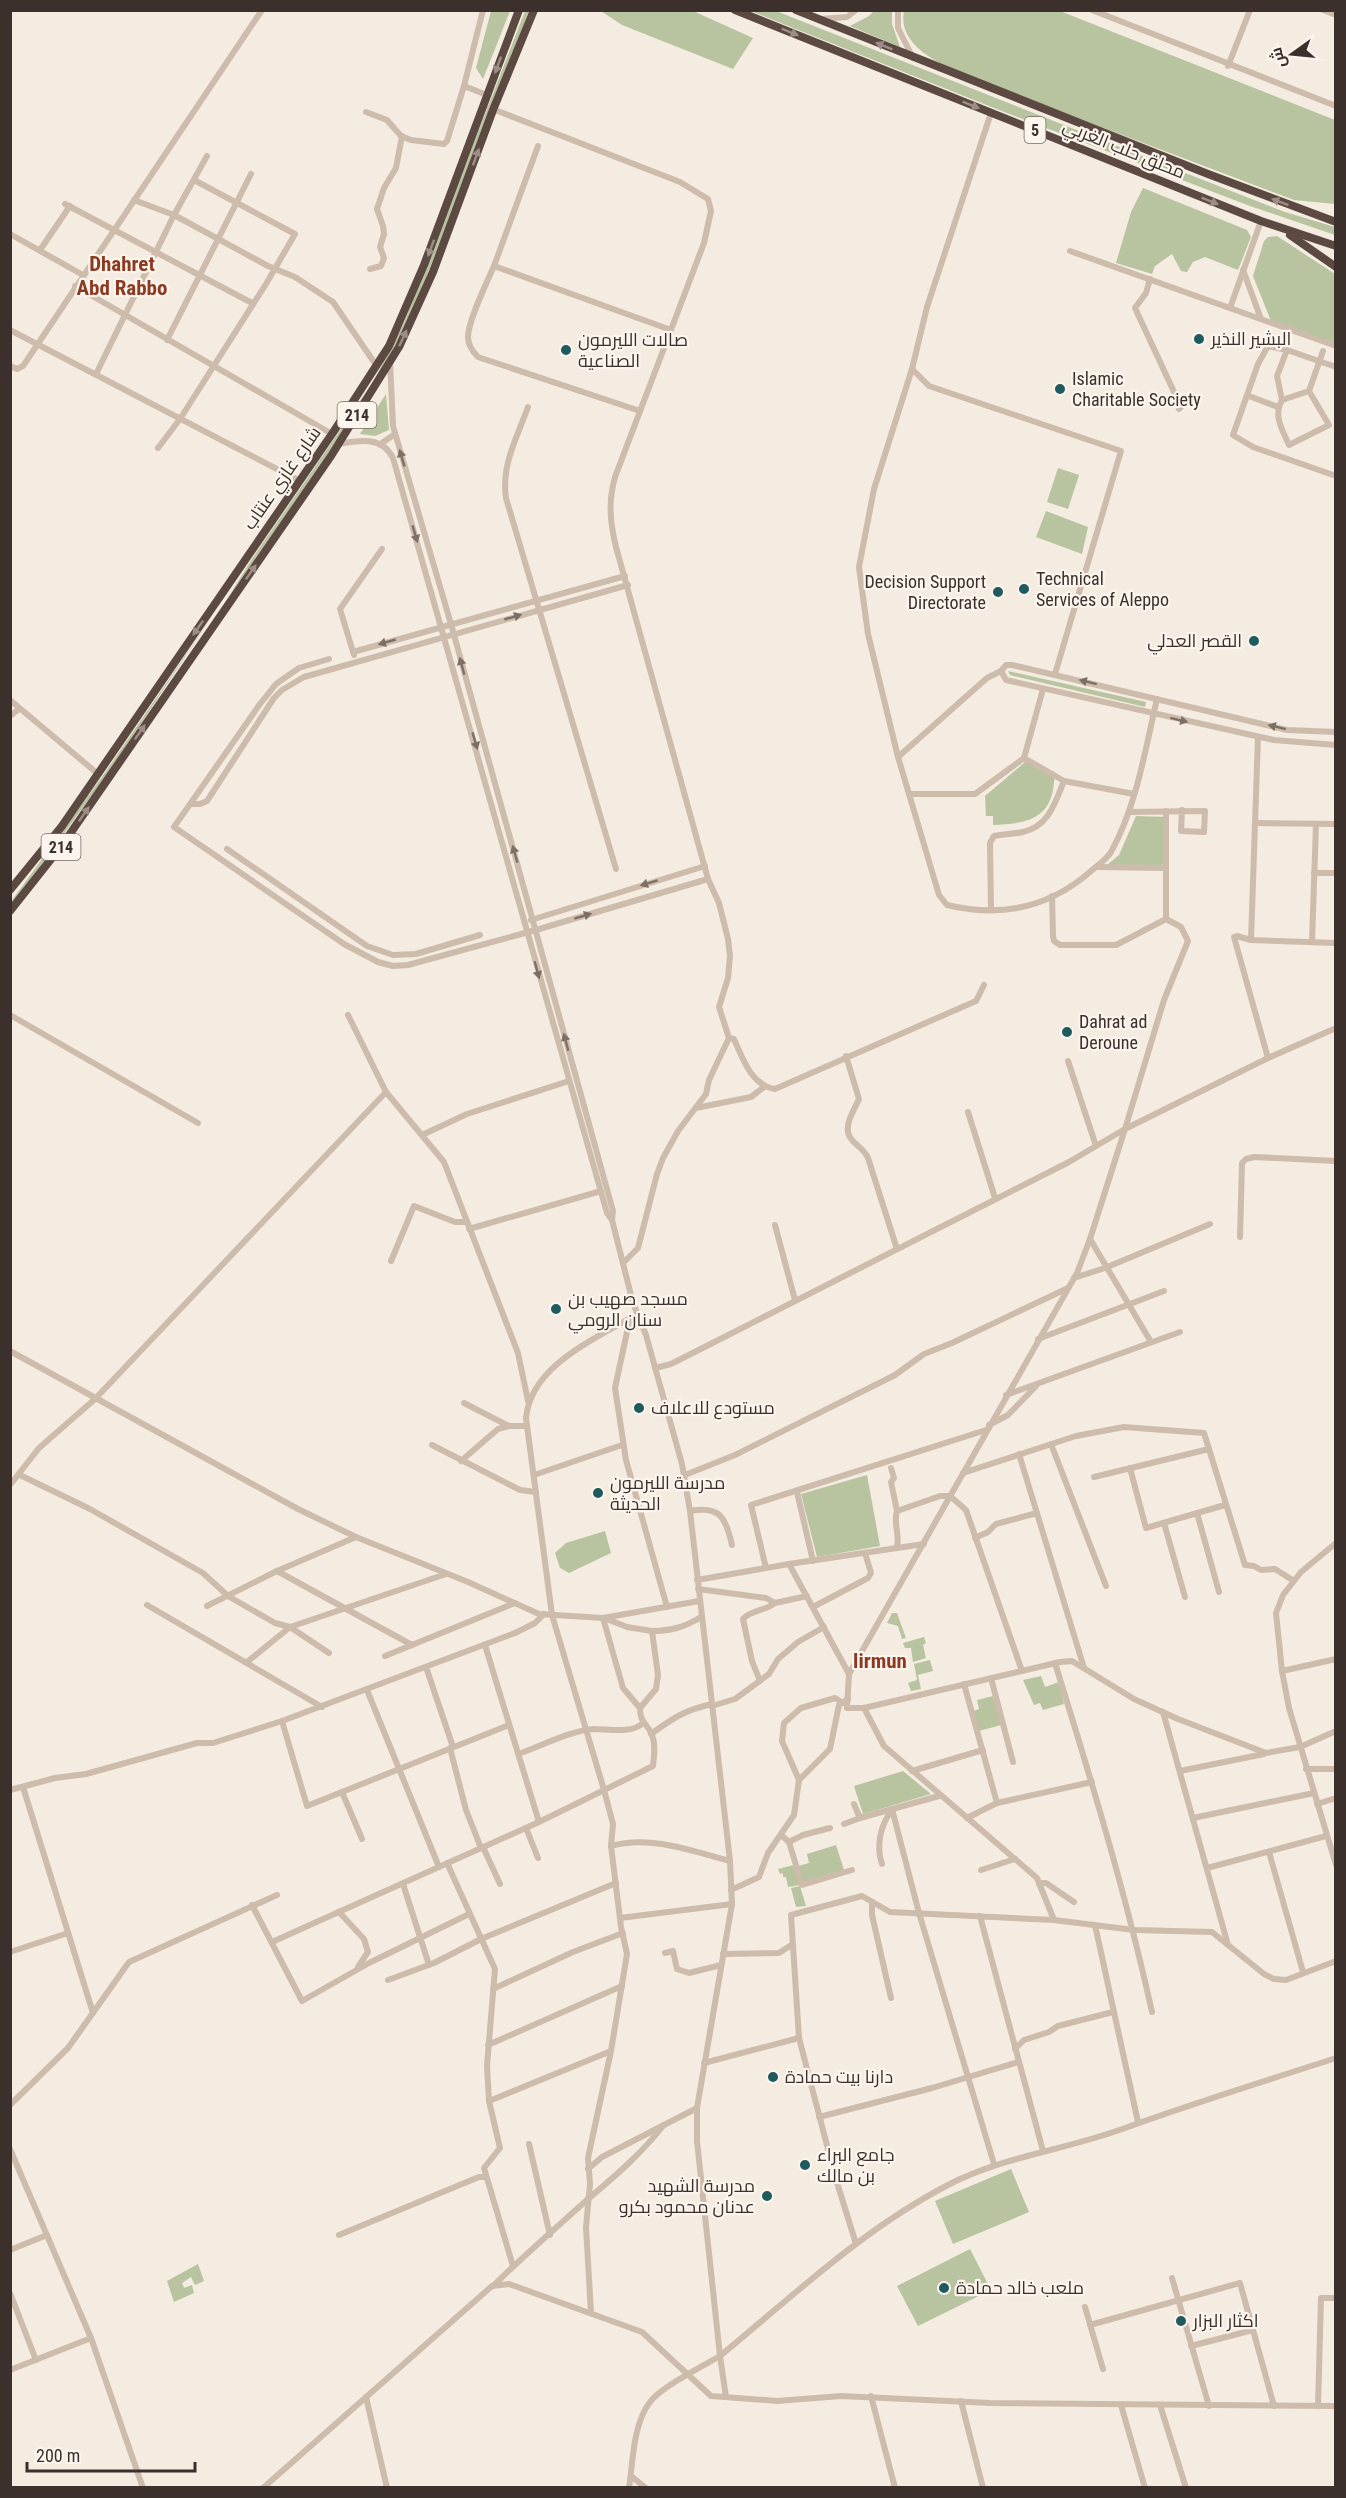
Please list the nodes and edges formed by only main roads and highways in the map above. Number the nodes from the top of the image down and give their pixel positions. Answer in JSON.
{"nodes":[{"id":1,"x":519,"y":10,"type":"edge"},
{"id":2,"x":534,"y":10,"type":"edge"},
{"id":3,"x":735,"y":10,"type":"edge"},
{"id":4,"x":796,"y":10,"type":"edge"},
{"id":5,"x":1306,"y":212,"type":"junction"},
{"id":6,"x":1335,"y":215,"type":"edge"},
{"id":7,"x":1335,"y":222,"type":"edge"},
{"id":8,"x":1280,"y":228,"type":"junction"},
{"id":9,"x":1335,"y":246,"type":"edge"},
{"id":10,"x":1335,"y":267,"type":"edge"},
{"id":11,"x":213,"y":607,"type":"junction"},
{"id":12,"x":222,"y":614,"type":"junction"},
{"id":13,"x":10,"y":890,"type":"edge"},
{"id":14,"x":10,"y":910,"type":"edge"}],
"edges":[{"from":1,"to":11,"type":"highway","name":"شارع غازي عنتاب","number":"214","one_way":true},
{"from":12,"to":2,"type":"highway","number":"214","one_way":true},
{"from":3,"to":8,"type":"highway","name":"محلق حلب الغربي","number":"5","one_way":true},
{"from":5,"to":4,"type":"highway","name":"محلق حلب الغربي","number":"5","one_way":true},
{"from":5,"to":6,"type":"highway"},
{"from":5,"to":7,"type":"highway","name":"محلق حلب الغربي","number":"5"},
{"from":8,"to":9,"type":"highway","name":"محلق حلب الغربي","number":"5"},
{"from":8,"to":10,"type":"highway"},
{"from":11,"to":12,"type":"highway"},
{"from":11,"to":13,"type":"highway","name":"شارع غازي عنتاب","number":"214","one_way":true},
{"from":14,"to":12,"type":"highway","number":"214","one_way":true}]}
